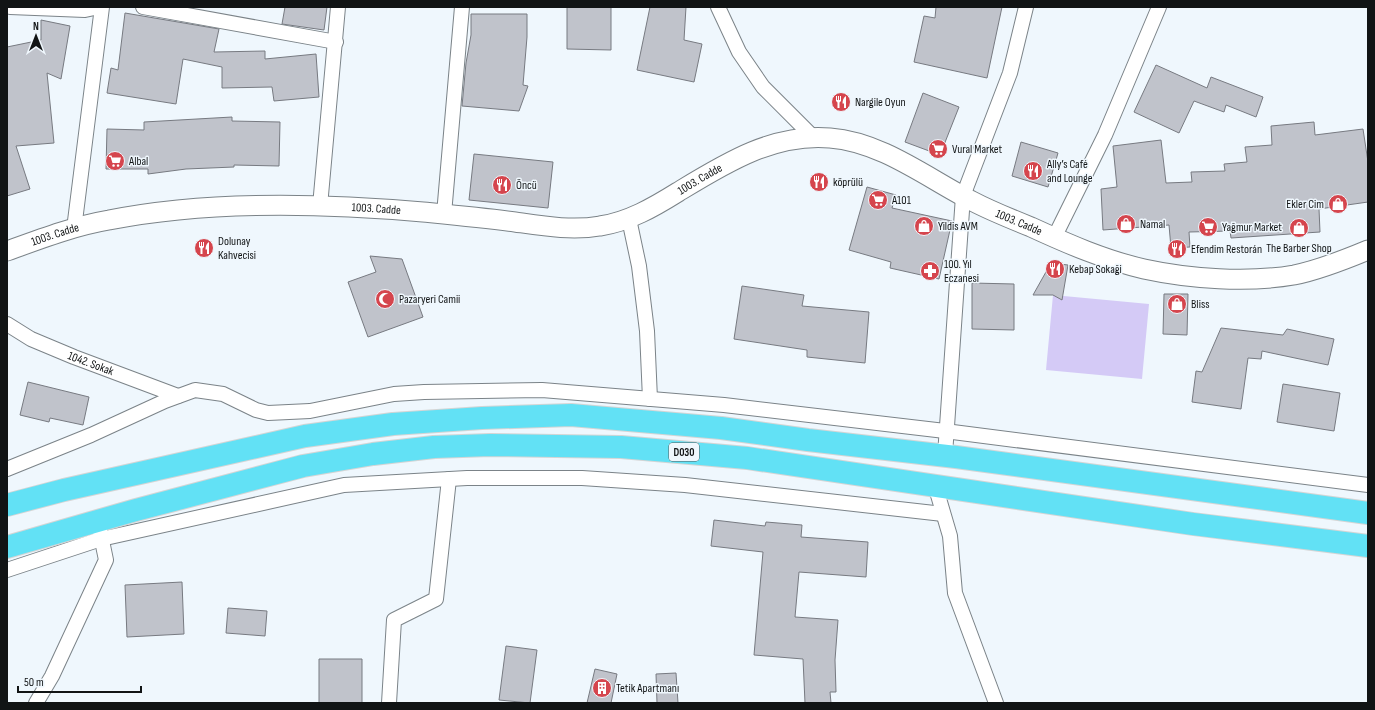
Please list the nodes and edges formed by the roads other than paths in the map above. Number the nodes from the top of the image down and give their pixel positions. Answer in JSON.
{"nodes":[{"id":1,"x":10,"y":7,"type":"edge"},
{"id":2,"x":101,"y":7,"type":"edge"},
{"id":3,"x":143,"y":7,"type":"edge"},
{"id":4,"x":338,"y":7,"type":"edge"},
{"id":5,"x":462,"y":7,"type":"edge"},
{"id":6,"x":718,"y":7,"type":"edge"},
{"id":7,"x":1026,"y":7,"type":"edge"},
{"id":8,"x":1159,"y":7,"type":"edge"},
{"id":9,"x":336,"y":42,"type":"junction"},
{"id":10,"x":814,"y":138,"type":"junction"},
{"id":11,"x":962,"y":196,"type":"junction"},
{"id":12,"x":320,"y":206,"type":"junction"},
{"id":13,"x":444,"y":214,"type":"junction"},
{"id":14,"x":629,"y":218,"type":"junction"},
{"id":15,"x":74,"y":229,"type":"junction"},
{"id":16,"x":1054,"y":238,"type":"junction"},
{"id":17,"x":1368,"y":250,"type":"edge"},
{"id":18,"x":7,"y":251,"type":"edge"},
{"id":19,"x":7,"y":324,"type":"edge"},
{"id":20,"x":178,"y":396,"type":"junction"},
{"id":21,"x":650,"y":398,"type":"junction"},
{"id":22,"x":945,"y":431,"type":"junction"},
{"id":23,"x":945,"y":455,"type":"junction"},
{"id":24,"x":7,"y":469,"type":"edge"},
{"id":25,"x":449,"y":479,"type":"junction"},
{"id":26,"x":935,"y":485,"type":"junction"},
{"id":27,"x":1368,"y":486,"type":"edge"},
{"id":28,"x":7,"y":505,"type":"edge"},
{"id":29,"x":1368,"y":513,"type":"edge"},
{"id":30,"x":943,"y":514,"type":"junction"},
{"id":31,"x":99,"y":530,"type":"junction"},
{"id":32,"x":1368,"y":546,"type":"edge"},
{"id":33,"x":7,"y":547,"type":"edge"},
{"id":34,"x":7,"y":570,"type":"edge"},
{"id":35,"x":36,"y":703,"type":"edge"},
{"id":36,"x":389,"y":703,"type":"edge"},
{"id":37,"x":996,"y":703,"type":"edge"}],
"edges":[{"from":1,"to":2,"type":"street"},
{"from":2,"to":15,"type":"street"},
{"from":3,"to":9,"type":"street"},
{"from":4,"to":9,"type":"street"},
{"from":5,"to":13,"type":"street"},
{"from":6,"to":10,"type":"street"},
{"from":7,"to":11,"type":"street"},
{"from":8,"to":16,"type":"street"},
{"from":9,"to":12,"type":"street"},
{"from":10,"to":11,"type":"main road","name":"1003. Cadde"},
{"from":10,"to":14,"type":"main road","name":"1003. Cadde"},
{"from":11,"to":16,"type":"main road","name":"1003. Cadde"},
{"from":11,"to":22,"type":"street"},
{"from":12,"to":13,"type":"main road","name":"1003. Cadde"},
{"from":12,"to":15,"type":"main road","name":"1003. Cadde"},
{"from":13,"to":14,"type":"main road","name":"1003. Cadde"},
{"from":14,"to":21,"type":"street"},
{"from":15,"to":18,"type":"main road","name":"1003. Cadde"},
{"from":16,"to":17,"type":"main road","name":"1003. Cadde"},
{"from":19,"to":20,"type":"street","name":"1042. Sokak"},
{"from":20,"to":21,"type":"street"},
{"from":20,"to":24,"type":"street"},
{"from":21,"to":22,"type":"street"},
{"from":22,"to":23,"type":"street"},
{"from":22,"to":27,"type":"street"},
{"from":23,"to":28,"type":"highway","number":"D030"},
{"from":23,"to":29,"type":"highway","number":"D030"},
{"from":25,"to":30,"type":"street"},
{"from":25,"to":31,"type":"street"},
{"from":25,"to":36,"type":"street"},
{"from":26,"to":30,"type":"street"},
{"from":26,"to":31,"type":"highway","number":"D030"},
{"from":26,"to":32,"type":"highway","number":"D030"},
{"from":30,"to":37,"type":"street"},
{"from":31,"to":33,"type":"highway","number":"D030"},
{"from":31,"to":34,"type":"street"},
{"from":31,"to":35,"type":"street"}]}
